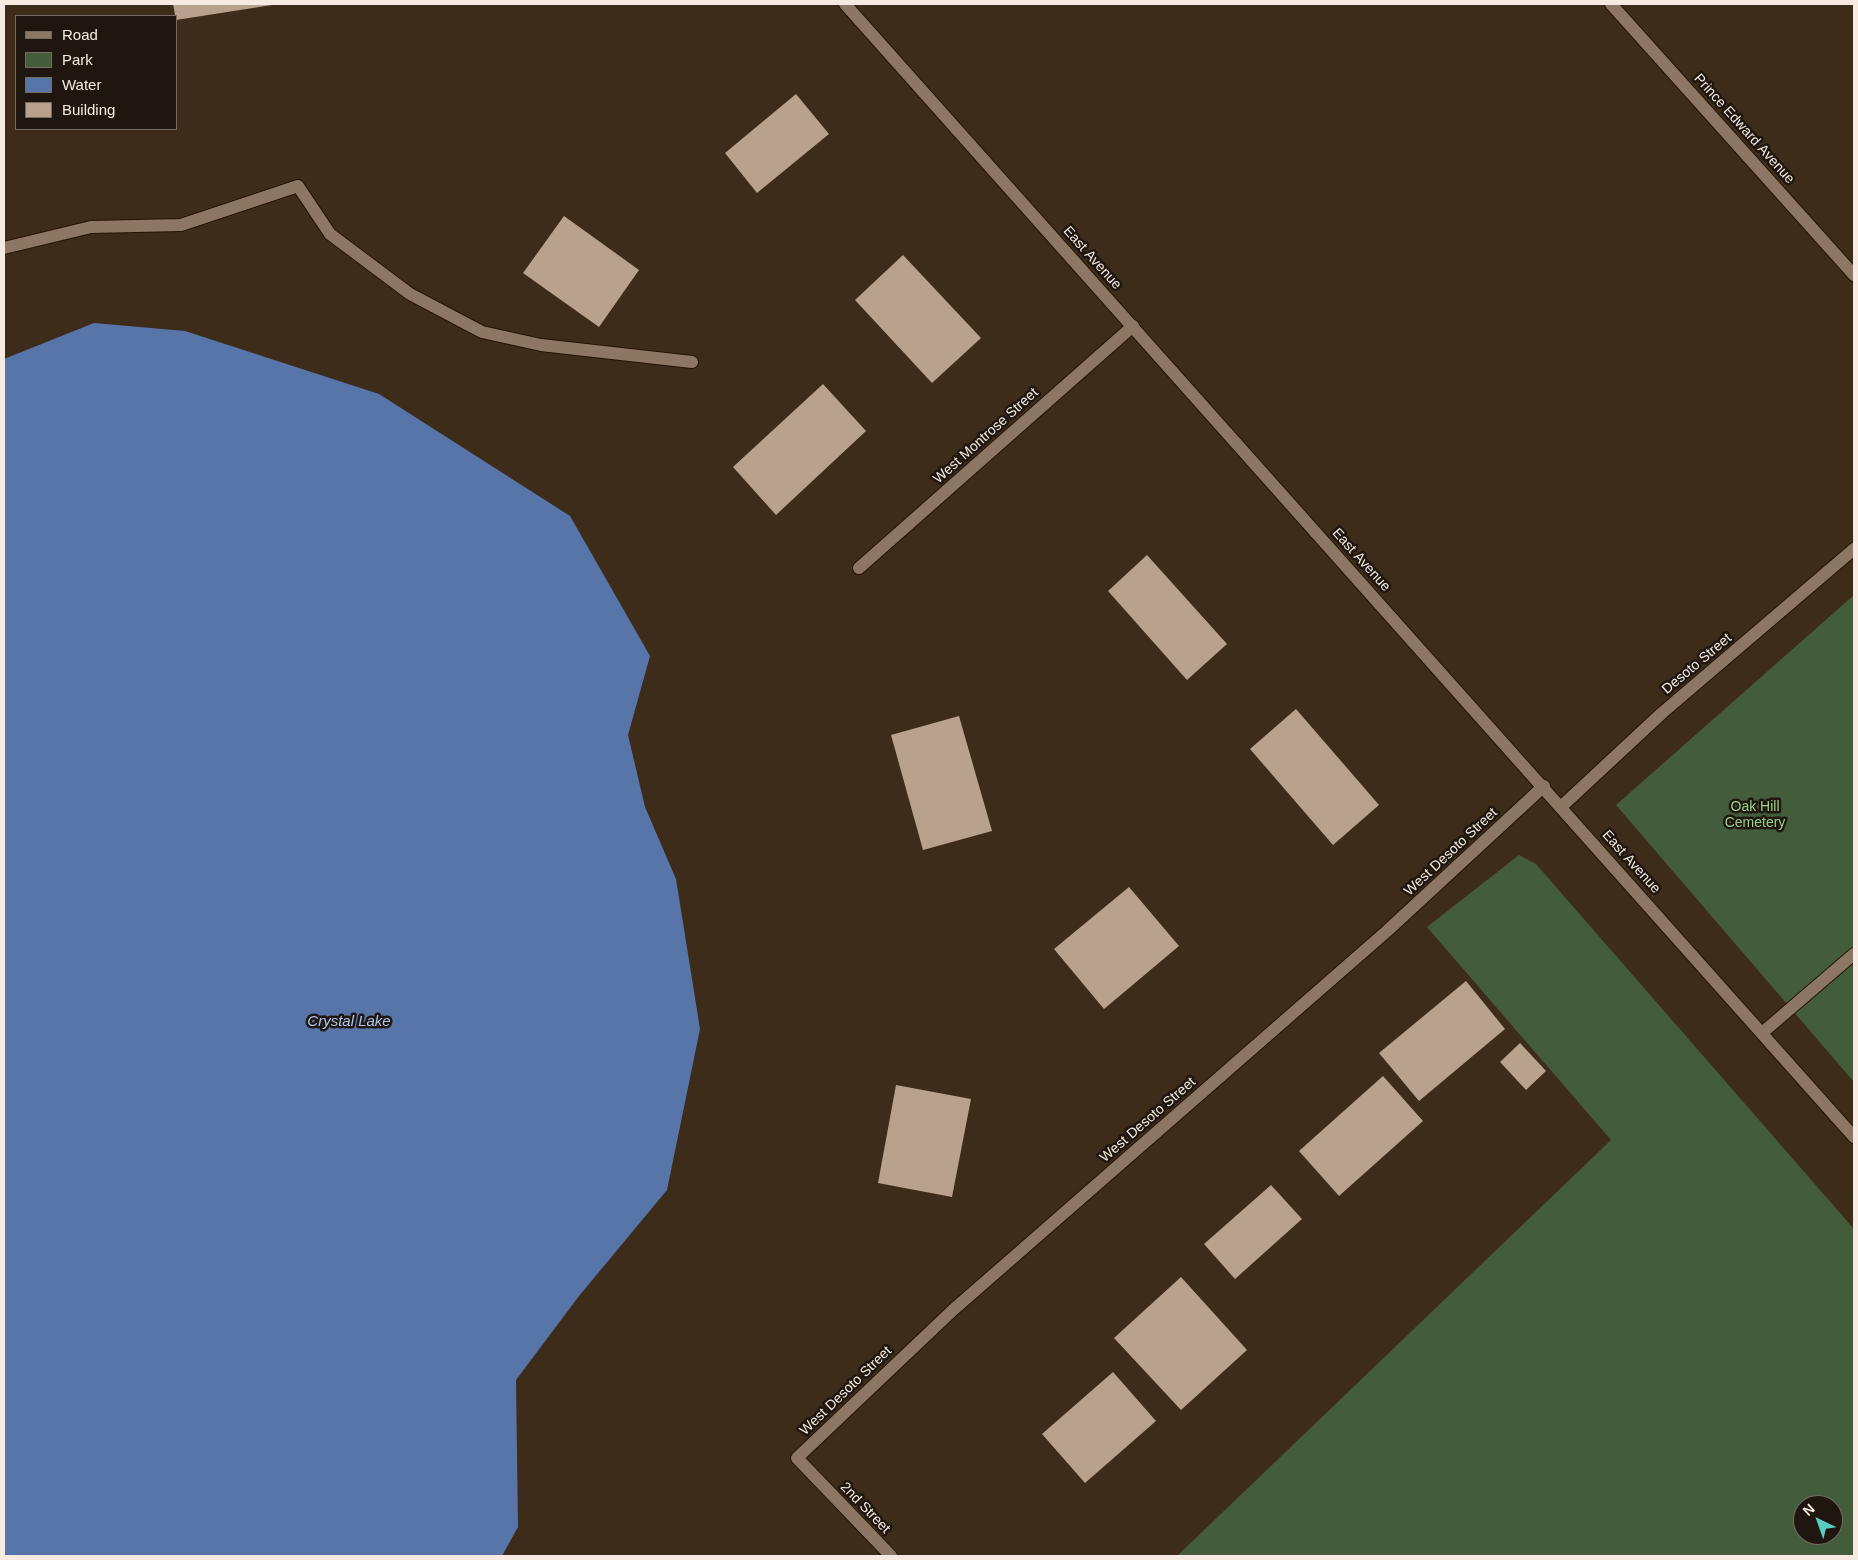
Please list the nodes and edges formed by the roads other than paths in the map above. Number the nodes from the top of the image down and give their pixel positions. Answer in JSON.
{"nodes":[{"id":1,"x":845,"y":4,"type":"edge"},
{"id":2,"x":1611,"y":4,"type":"edge"},
{"id":3,"x":4,"y":248,"type":"edge"},
{"id":4,"x":1854,"y":275,"type":"edge"},
{"id":5,"x":1133,"y":326,"type":"junction"},
{"id":6,"x":692,"y":362,"type":"dead end"},
{"id":7,"x":1854,"y":549,"type":"edge"},
{"id":8,"x":860,"y":568,"type":"dead end"},
{"id":9,"x":1544,"y":786,"type":"junction"},
{"id":10,"x":1562,"y":806,"type":"junction"},
{"id":11,"x":1854,"y":954,"type":"edge"},
{"id":12,"x":1762,"y":1033,"type":"junction"},
{"id":13,"x":1854,"y":1137,"type":"edge"},
{"id":14,"x":818,"y":1480,"type":"joint"},
{"id":15,"x":891,"y":1556,"type":"edge"}],
"edges":[{"from":1,"to":5,"type":"street","name":"East Avenue"},
{"from":2,"to":4,"type":"street","name":"Prince Edward Avenue"},
{"from":3,"to":6,"type":"street"},
{"from":5,"to":8,"type":"street","name":"West Montrose Street"},
{"from":5,"to":9,"type":"street","name":"East Avenue"},
{"from":7,"to":10,"type":"street","name":"Desoto Street"},
{"from":9,"to":10,"type":"street","name":"East Avenue"},
{"from":9,"to":14,"type":"street","name":"West Desoto Street"},
{"from":10,"to":12,"type":"street","name":"East Avenue"},
{"from":11,"to":12,"type":"street"},
{"from":12,"to":13,"type":"street","name":"East Avenue"},
{"from":14,"to":15,"type":"street","name":"2nd Street"}]}
